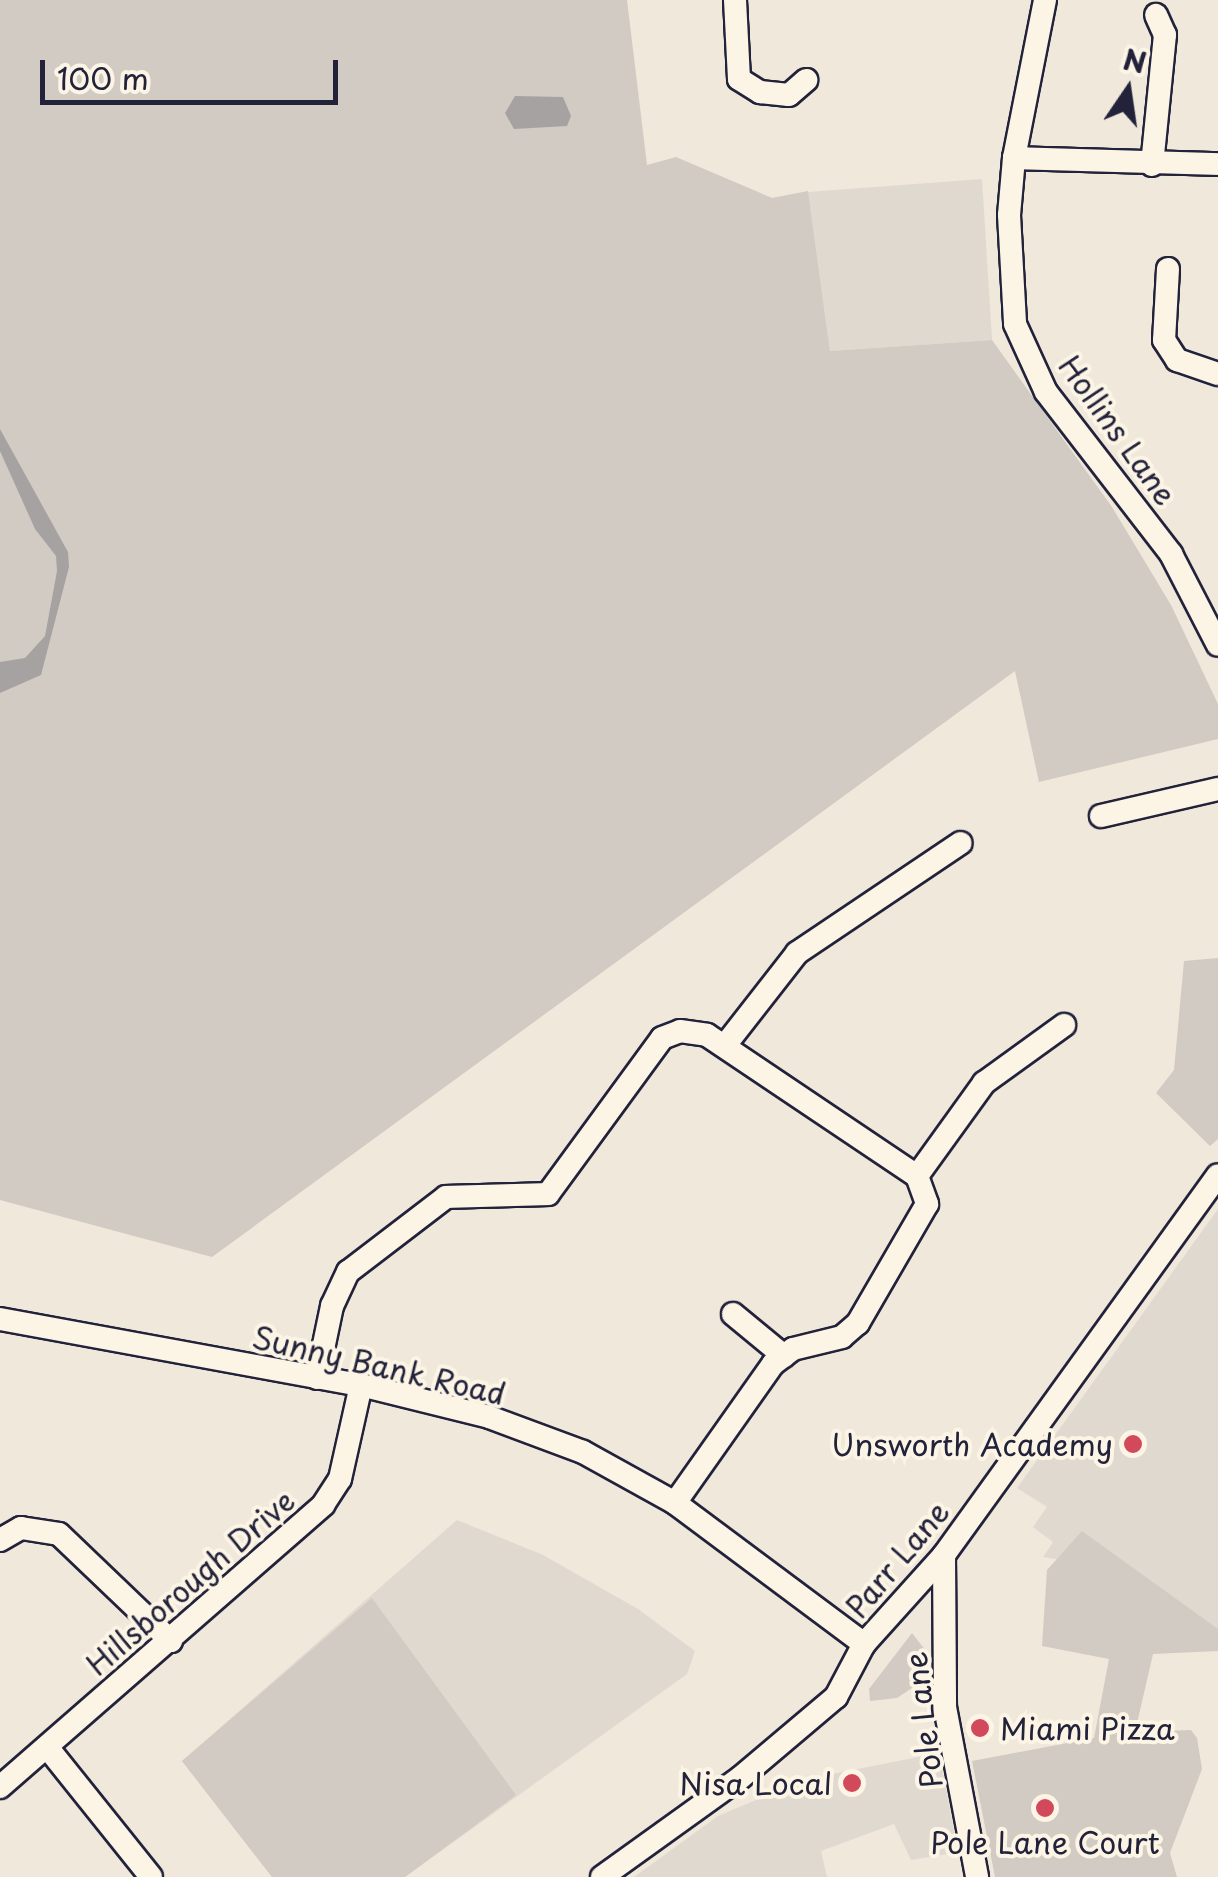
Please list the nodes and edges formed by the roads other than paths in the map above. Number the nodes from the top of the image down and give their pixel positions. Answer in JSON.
{"nodes":[{"id":1,"x":735,"y":0,"type":"edge"},
{"id":2,"x":1045,"y":0,"type":"edge"},
{"id":3,"x":1156,"y":15,"type":"dead end"},
{"id":4,"x":806,"y":80,"type":"dead end"},
{"id":5,"x":1014,"y":158,"type":"junction"},
{"id":6,"x":1218,"y":164,"type":"edge"},
{"id":7,"x":1152,"y":166,"type":"junction"},
{"id":8,"x":1168,"y":270,"type":"dead end"},
{"id":9,"x":1218,"y":374,"type":"edge"},
{"id":10,"x":1218,"y":646,"type":"edge"},
{"id":11,"x":1218,"y":788,"type":"edge"},
{"id":12,"x":1101,"y":816,"type":"dead end"},
{"id":13,"x":961,"y":842,"type":"dead end"},
{"id":14,"x":1064,"y":1025,"type":"dead end"},
{"id":15,"x":726,"y":1044,"type":"junction"},
{"id":16,"x":1218,"y":1175,"type":"edge"},
{"id":17,"x":917,"y":1176,"type":"junction"},
{"id":18,"x":732,"y":1314,"type":"dead end"},
{"id":19,"x":0,"y":1319,"type":"edge"},
{"id":20,"x":784,"y":1356,"type":"junction"},
{"id":21,"x":317,"y":1378,"type":"junction"},
{"id":22,"x":361,"y":1385,"type":"junction"},
{"id":23,"x":675,"y":1503,"type":"junction"},
{"id":24,"x":0,"y":1540,"type":"edge"},
{"id":25,"x":944,"y":1554,"type":"junction"},
{"id":26,"x":171,"y":1641,"type":"junction"},
{"id":27,"x":864,"y":1644,"type":"junction"},
{"id":28,"x":46,"y":1747,"type":"junction"},
{"id":29,"x":0,"y":1787,"type":"edge"},
{"id":30,"x":151,"y":1877,"type":"edge"},
{"id":31,"x":602,"y":1877,"type":"edge"},
{"id":32,"x":977,"y":1877,"type":"edge"}],
"edges":[{"from":1,"to":4,"type":"street"},
{"from":2,"to":5,"type":"street","name":"Hollins Lane"},
{"from":3,"to":7,"type":"street"},
{"from":5,"to":7,"type":"street"},
{"from":5,"to":10,"type":"street","name":"Hollins Lane"},
{"from":6,"to":7,"type":"street"},
{"from":8,"to":9,"type":"street"},
{"from":11,"to":12,"type":"street"},
{"from":13,"to":15,"type":"street"},
{"from":14,"to":17,"type":"street"},
{"from":15,"to":17,"type":"street"},
{"from":15,"to":21,"type":"street"},
{"from":16,"to":25,"type":"street","name":"Parr Lane"},
{"from":17,"to":20,"type":"street"},
{"from":18,"to":20,"type":"street"},
{"from":19,"to":21,"type":"street","name":"Sunny Bank Road"},
{"from":20,"to":23,"type":"street"},
{"from":21,"to":22,"type":"street","name":"Sunny Bank Road"},
{"from":22,"to":23,"type":"street","name":"Sunny Bank Road"},
{"from":22,"to":26,"type":"street","name":"Hillsborough Drive"},
{"from":23,"to":27,"type":"street","name":"Sunny Bank Road"},
{"from":24,"to":26,"type":"street"},
{"from":25,"to":27,"type":"street","name":"Parr Lane"},
{"from":25,"to":32,"type":"street","name":"Pole Lane"},
{"from":26,"to":28,"type":"street","name":"Hillsborough Drive"},
{"from":27,"to":31,"type":"street","name":"Parr Lane"},
{"from":28,"to":29,"type":"street","name":"Hillsborough Drive"},
{"from":28,"to":30,"type":"street"}]}
